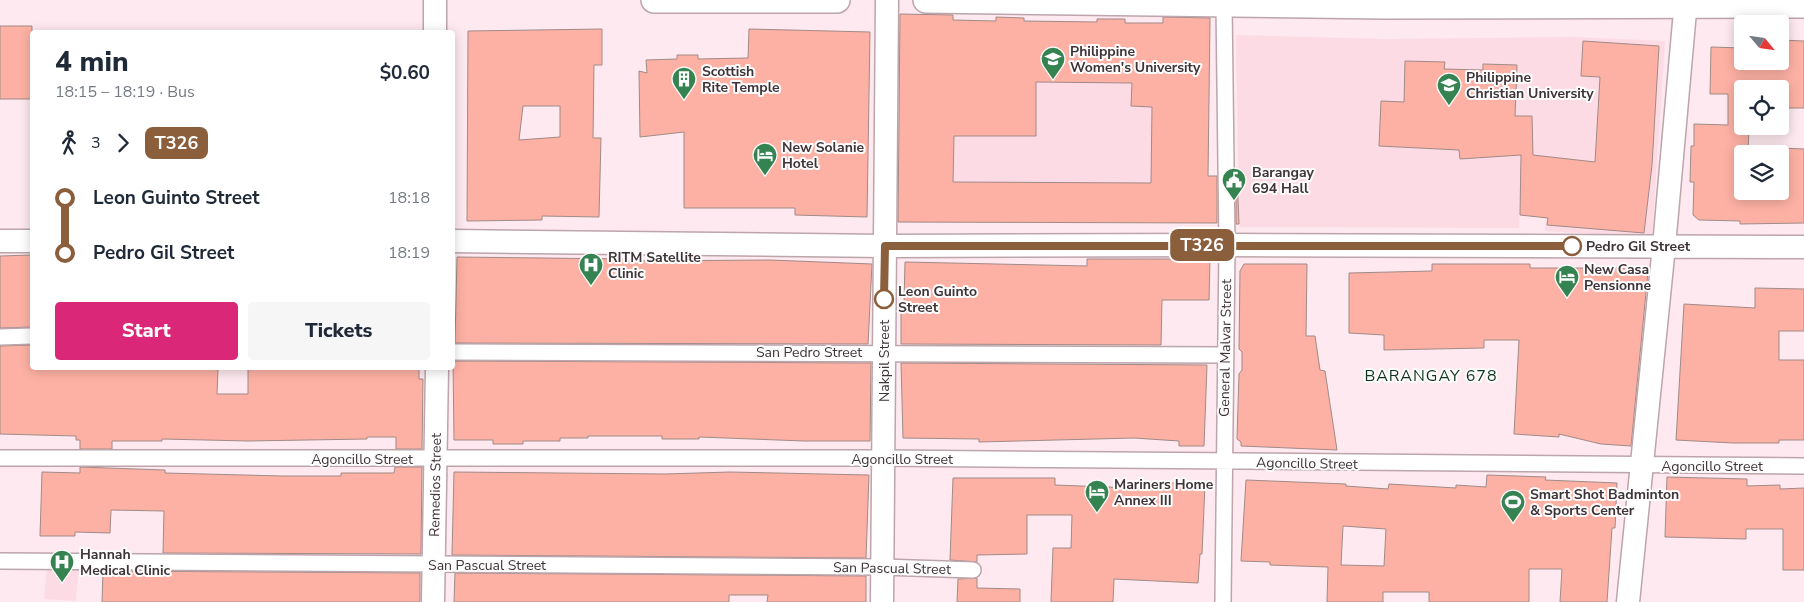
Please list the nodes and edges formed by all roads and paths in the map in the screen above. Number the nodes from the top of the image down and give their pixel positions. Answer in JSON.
{"nodes":[{"id":1,"x":435,"y":0,"type":"edge"},
{"id":2,"x":654,"y":0,"type":"edge"},
{"id":3,"x":837,"y":0,"type":"edge"},
{"id":4,"x":887,"y":0,"type":"edge"},
{"id":5,"x":926,"y":0,"type":"edge"},
{"id":6,"x":1685,"y":3,"type":"edge"},
{"id":7,"x":1224,"y":4,"type":"junction"},
{"id":8,"x":1804,"y":5,"type":"edge"},
{"id":9,"x":435,"y":30,"type":"edge"},
{"id":10,"x":0,"y":241,"type":"edge"},
{"id":11,"x":30,"y":241,"type":"edge"},
{"id":12,"x":455,"y":241,"type":"edge"},
{"id":13,"x":1227,"y":245,"type":"junction"},
{"id":14,"x":885,"y":246,"type":"junction"},
{"id":15,"x":1664,"y":246,"type":"junction"},
{"id":16,"x":1804,"y":247,"type":"edge"},
{"id":17,"x":30,"y":336,"type":"edge"},
{"id":18,"x":0,"y":337,"type":"edge"},
{"id":19,"x":455,"y":352,"type":"edge"},
{"id":20,"x":884,"y":352,"type":"junction"},
{"id":21,"x":1226,"y":355,"type":"junction"},
{"id":22,"x":437,"y":370,"type":"edge"},
{"id":23,"x":0,"y":458,"type":"edge"},
{"id":24,"x":884,"y":458,"type":"junction"},
{"id":25,"x":437,"y":459,"type":"junction"},
{"id":26,"x":1224,"y":462,"type":"junction"},
{"id":27,"x":1641,"y":466,"type":"junction"},
{"id":28,"x":1804,"y":466,"type":"edge"},
{"id":29,"x":0,"y":561,"type":"edge"},
{"id":30,"x":433,"y":565,"type":"junction"},
{"id":31,"x":882,"y":567,"type":"junction"},
{"id":32,"x":973,"y":570,"type":"dead end"},
{"id":33,"x":433,"y":602,"type":"edge"},
{"id":34,"x":882,"y":602,"type":"edge"},
{"id":35,"x":1223,"y":602,"type":"edge"},
{"id":36,"x":1628,"y":602,"type":"edge"}],
"edges":[{"from":1,"to":9,"type":"street"},
{"from":2,"to":3,"type":"main road"},
{"from":4,"to":14,"type":"street","name":"Nakpil Street"},
{"from":5,"to":7,"type":"main road"},
{"from":6,"to":7,"type":"main road"},
{"from":6,"to":8,"type":"main road"},
{"from":6,"to":15,"type":"street"},
{"from":7,"to":13,"type":"street","name":"General Malvar Street"},
{"from":10,"to":11,"type":"street"},
{"from":12,"to":14,"type":"street"},
{"from":13,"to":14,"type":"street"},
{"from":13,"to":15,"type":"street"},
{"from":13,"to":21,"type":"street","name":"General Malvar Street"},
{"from":14,"to":20,"type":"street","name":"Nakpil Street"},
{"from":15,"to":16,"type":"street"},
{"from":15,"to":27,"type":"street"},
{"from":17,"to":18,"type":"street"},
{"from":19,"to":20,"type":"street","name":"San Pedro Street"},
{"from":20,"to":21,"type":"street","name":"San Pedro Street"},
{"from":20,"to":24,"type":"street","name":"Nakpil Street"},
{"from":21,"to":26,"type":"street","name":"General Malvar Street"},
{"from":22,"to":25,"type":"street","name":"Remedios Street"},
{"from":23,"to":25,"type":"street","name":"Agoncillo Street"},
{"from":24,"to":25,"type":"street","name":"Agoncillo Street"},
{"from":24,"to":26,"type":"street","name":"Agoncillo Street"},
{"from":24,"to":31,"type":"street","name":"Nakpil Street"},
{"from":25,"to":30,"type":"street","name":"Remedios Street"},
{"from":26,"to":27,"type":"street","name":"Agoncillo Street"},
{"from":26,"to":35,"type":"street","name":"General Malvar Street"},
{"from":27,"to":28,"type":"street","name":"Agoncillo Street"},
{"from":27,"to":36,"type":"street"},
{"from":29,"to":30,"type":"street","name":"San Pascual Street"},
{"from":30,"to":31,"type":"street","name":"San Pascual Street"},
{"from":30,"to":33,"type":"street","name":"Remedios Street"},
{"from":31,"to":32,"type":"street","name":"San Pascual Street"},
{"from":31,"to":34,"type":"street","name":"Nakpil Street"}]}
